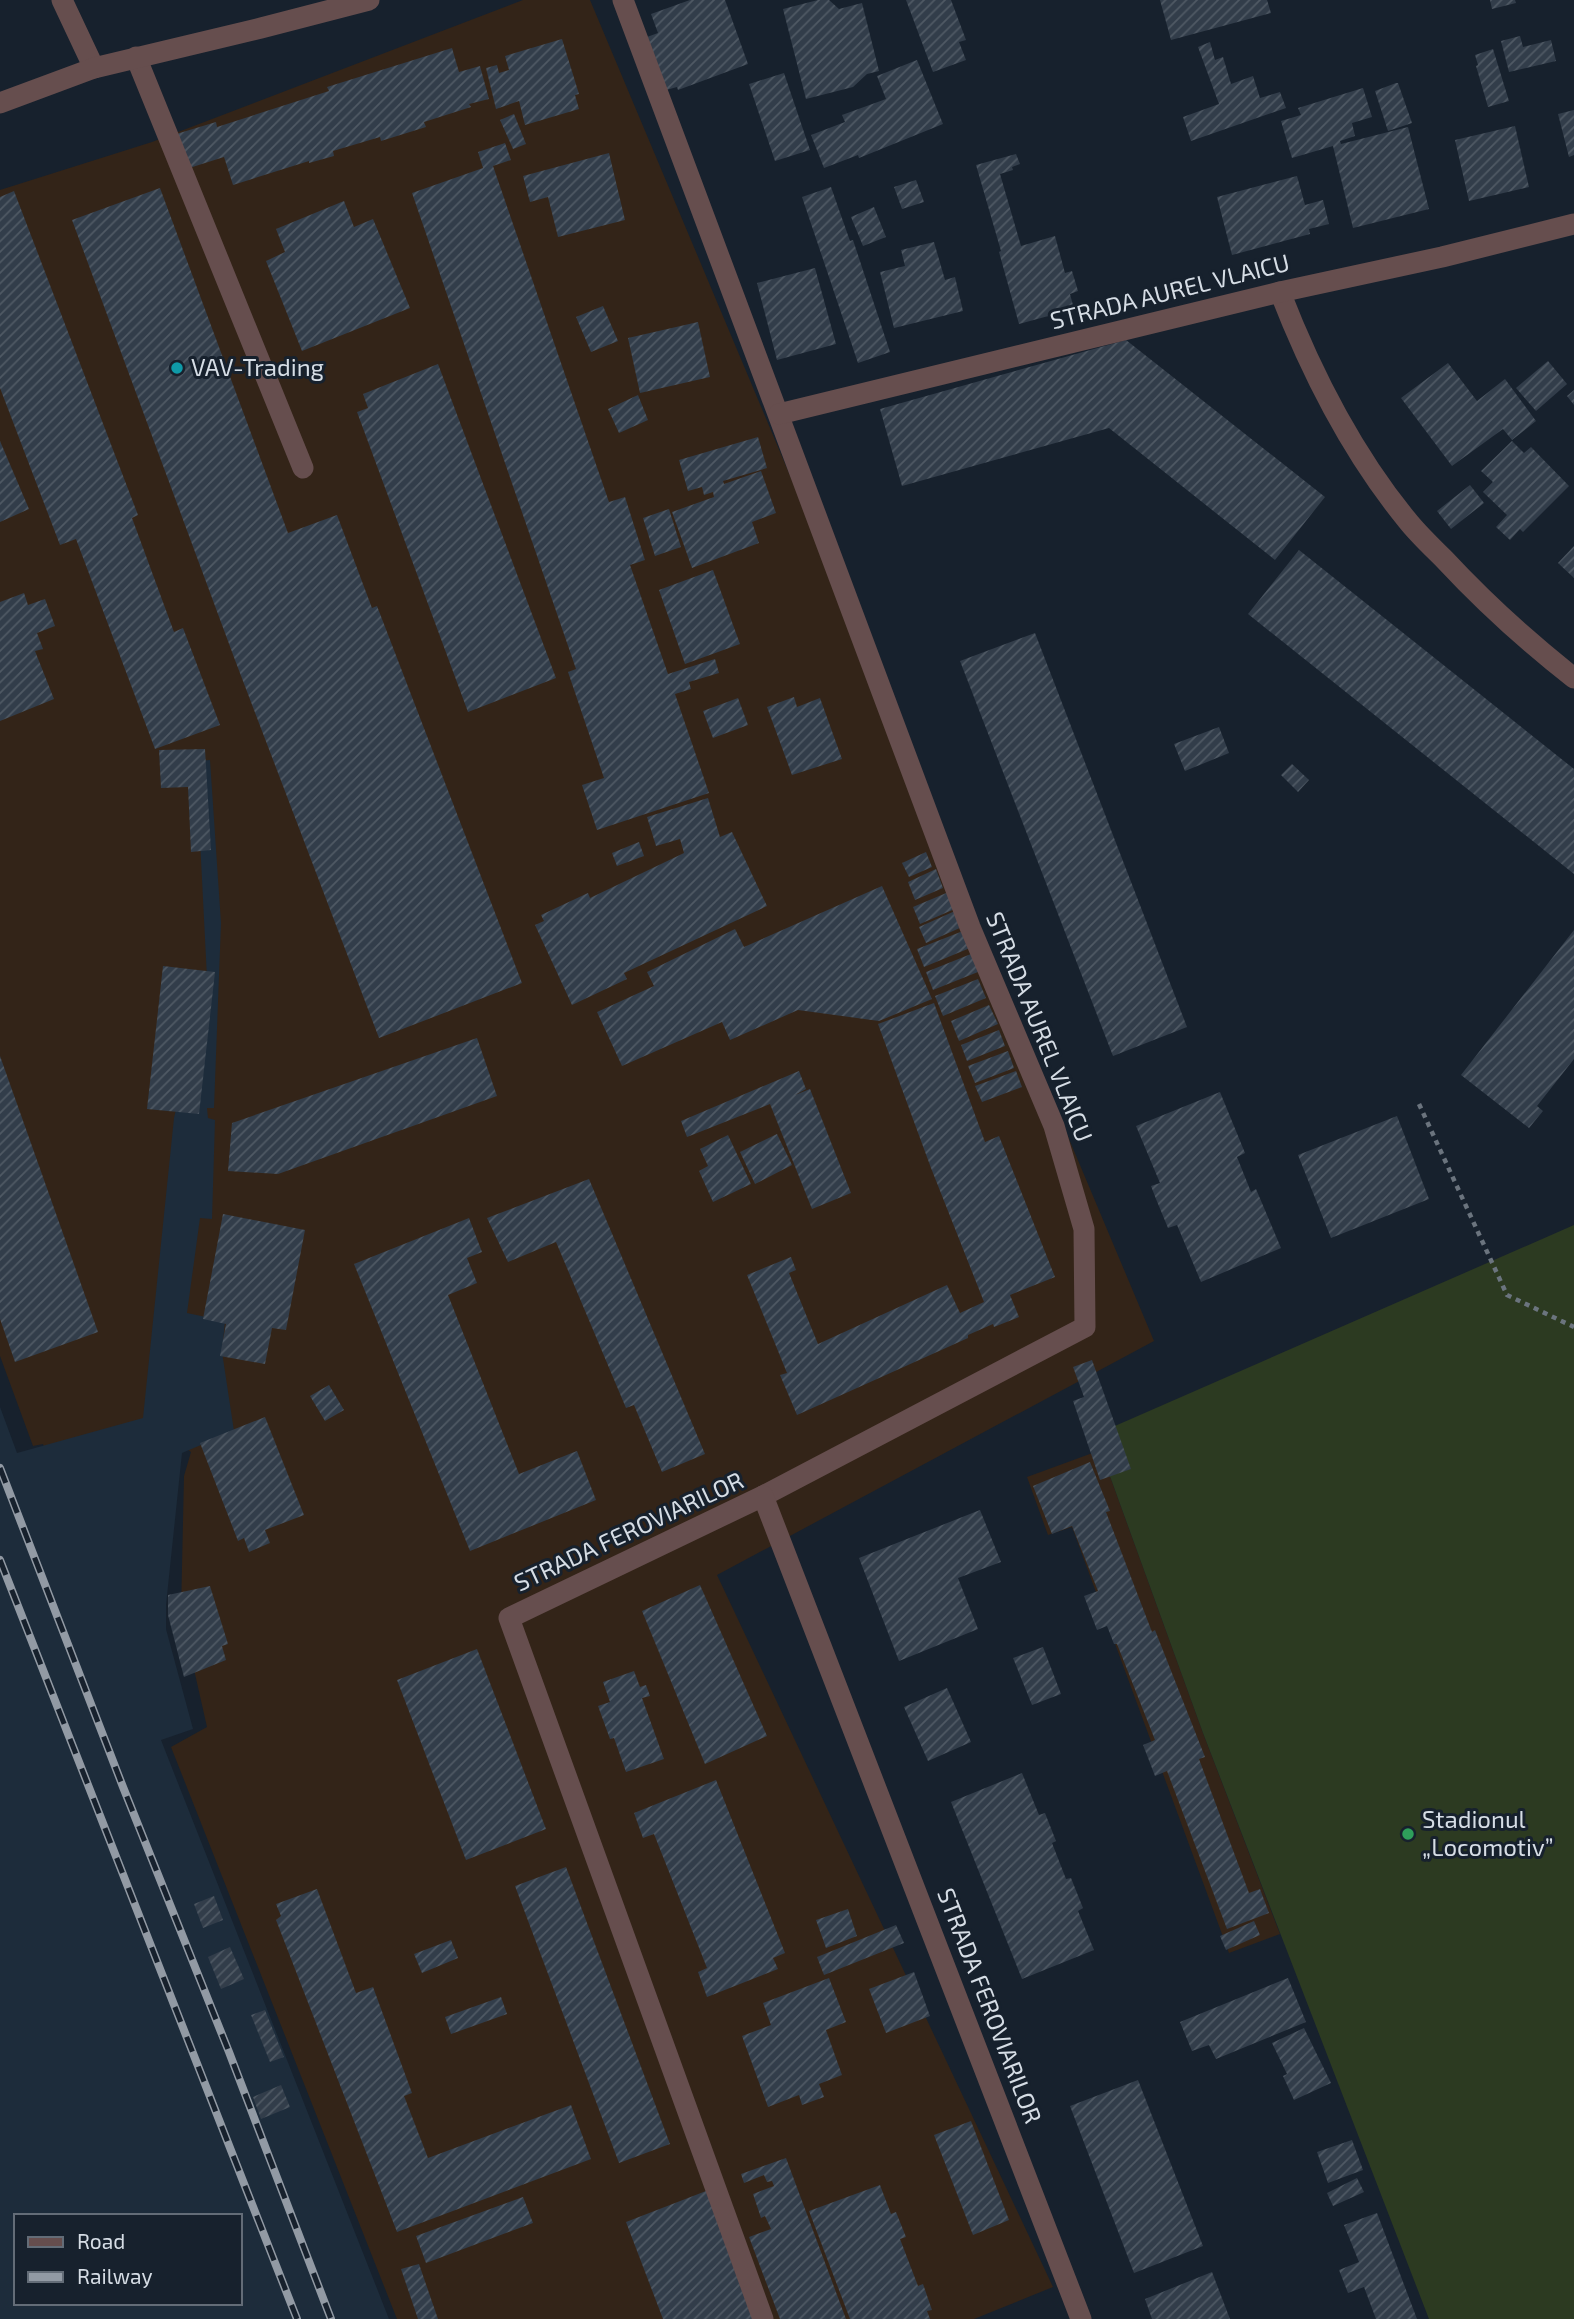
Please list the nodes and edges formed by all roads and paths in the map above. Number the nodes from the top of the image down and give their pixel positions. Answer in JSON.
{"nodes":[{"id":1,"x":62,"y":0,"type":"edge"},
{"id":2,"x":369,"y":0,"type":"edge"},
{"id":3,"x":623,"y":0,"type":"edge"},
{"id":4,"x":136,"y":57,"type":"junction"},
{"id":5,"x":94,"y":68,"type":"junction"},
{"id":6,"x":0,"y":103,"type":"edge"},
{"id":7,"x":1574,"y":224,"type":"edge"},
{"id":8,"x":1280,"y":292,"type":"junction"},
{"id":9,"x":779,"y":414,"type":"junction"},
{"id":10,"x":303,"y":468,"type":"dead end"},
{"id":11,"x":1574,"y":678,"type":"edge"},
{"id":12,"x":1419,"y":1104,"type":"dead end"},
{"id":13,"x":1574,"y":1327,"type":"edge"},
{"id":14,"x":763,"y":1496,"type":"junction"},
{"id":15,"x":763,"y":2319,"type":"edge"},
{"id":16,"x":1082,"y":2319,"type":"edge"}],
"edges":[{"from":1,"to":5,"type":"street"},
{"from":2,"to":4,"type":"street"},
{"from":3,"to":9,"type":"street","name":"STRADA AUREL VLAICU"},
{"from":4,"to":5,"type":"street"},
{"from":4,"to":10,"type":"street"},
{"from":5,"to":6,"type":"street"},
{"from":7,"to":8,"type":"street","name":"STRADA AUREL VLAICU"},
{"from":8,"to":9,"type":"street","name":"STRADA AUREL VLAICU"},
{"from":8,"to":11,"type":"street"},
{"from":9,"to":14,"type":"street","name":"STRADA AUREL VLAICU"},
{"from":12,"to":13,"type":"path"},
{"from":14,"to":15,"type":"street","name":"STRADA FEROVIARILOR"},
{"from":14,"to":16,"type":"street","name":"STRADA FEROVIARILOR"}]}
